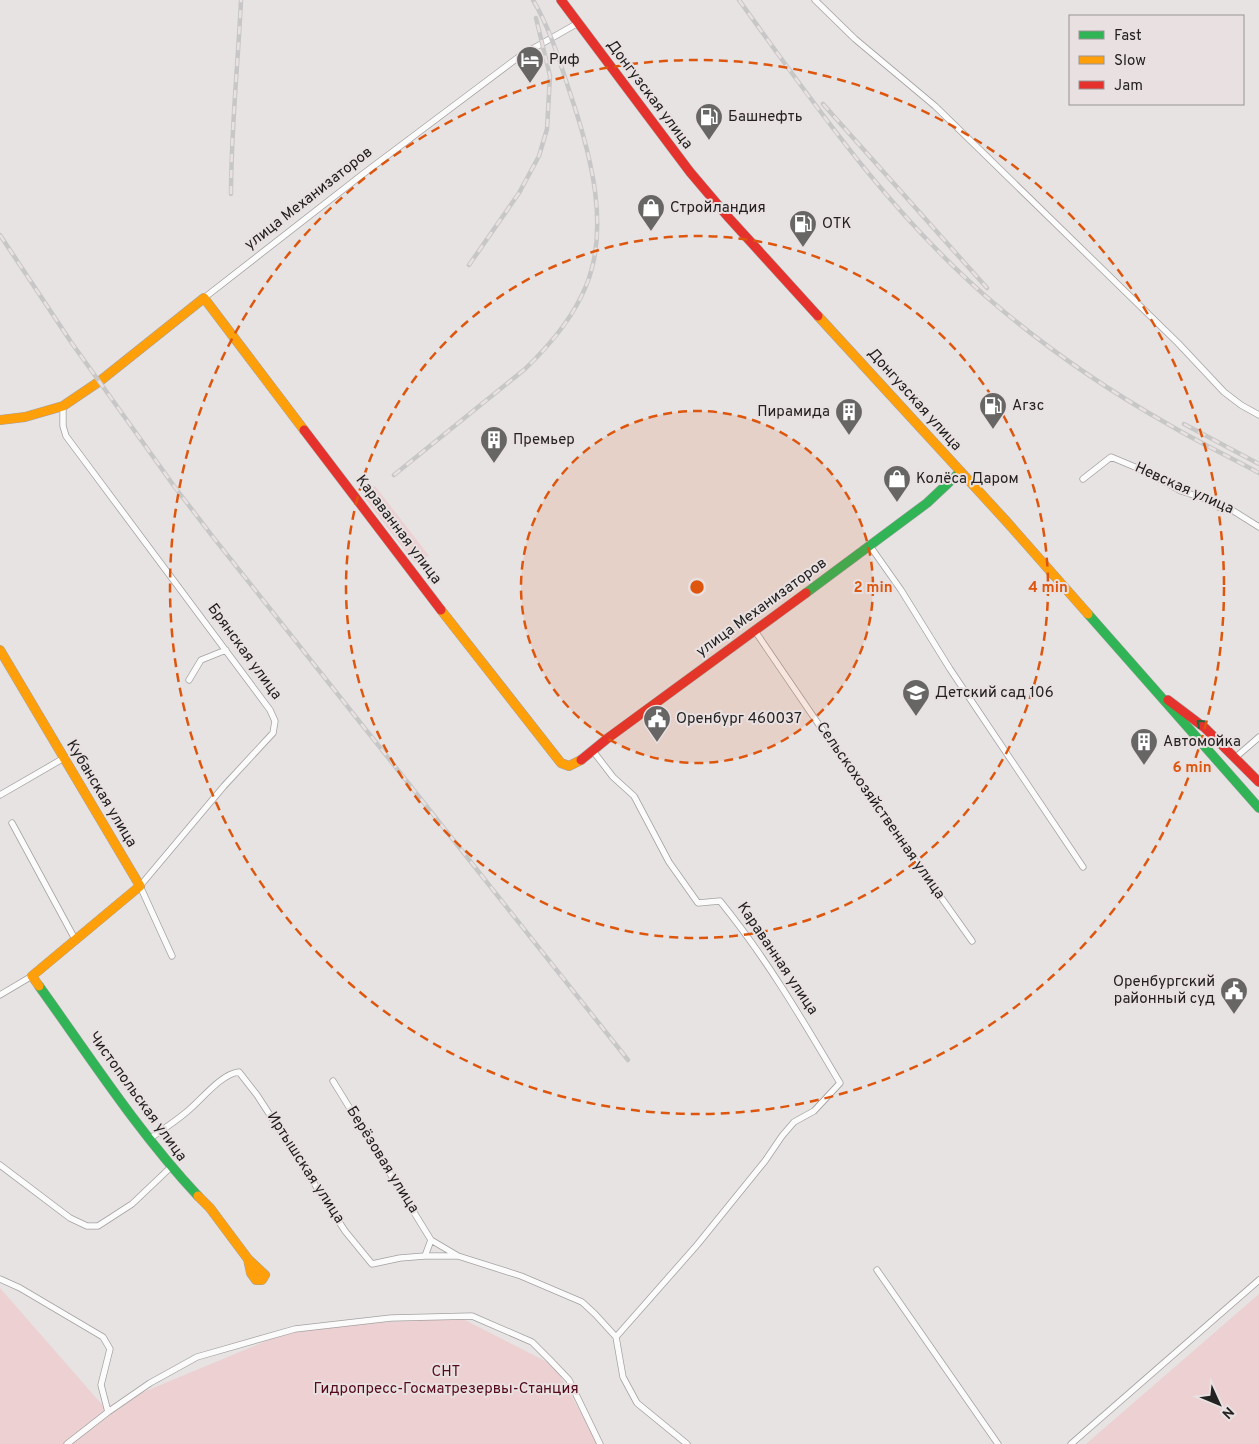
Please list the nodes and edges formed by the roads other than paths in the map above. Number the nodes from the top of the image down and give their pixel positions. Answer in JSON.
{"nodes":[{"id":1,"x":561,"y":0,"type":"edge"},
{"id":2,"x":815,"y":0,"type":"edge"},
{"id":3,"x":578,"y":24,"type":"junction"},
{"id":4,"x":204,"y":298,"type":"junction"},
{"id":5,"x":63,"y":406,"type":"junction"},
{"id":6,"x":1259,"y":414,"type":"edge"},
{"id":7,"x":0,"y":420,"type":"edge"},
{"id":8,"x":960,"y":472,"type":"junction"},
{"id":9,"x":1083,"y":479,"type":"dead end"},
{"id":10,"x":1259,"y":527,"type":"edge"},
{"id":11,"x":870,"y":546,"type":"junction"},
{"id":12,"x":755,"y":631,"type":"junction"},
{"id":13,"x":0,"y":650,"type":"edge"},
{"id":14,"x":226,"y":650,"type":"junction"},
{"id":15,"x":189,"y":680,"type":"dead end"},
{"id":16,"x":1159,"y":694,"type":"junction"},
{"id":17,"x":1259,"y":737,"type":"edge"},
{"id":18,"x":593,"y":751,"type":"junction"},
{"id":19,"x":1236,"y":757,"type":"junction"},
{"id":20,"x":64,"y":758,"type":"junction"},
{"id":21,"x":577,"y":763,"type":"joint"},
{"id":22,"x":1259,"y":782,"type":"edge"},
{"id":23,"x":0,"y":795,"type":"edge"},
{"id":24,"x":1259,"y":808,"type":"edge"},
{"id":25,"x":12,"y":823,"type":"dead end"},
{"id":26,"x":1083,"y":868,"type":"dead end"},
{"id":27,"x":140,"y":886,"type":"junction"},
{"id":28,"x":76,"y":941,"type":"junction"},
{"id":29,"x":972,"y":941,"type":"dead end"},
{"id":30,"x":172,"y":956,"type":"dead end"},
{"id":31,"x":32,"y":976,"type":"junction"},
{"id":32,"x":0,"y":995,"type":"edge"},
{"id":33,"x":334,"y":1081,"type":"dead end"},
{"id":34,"x":149,"y":1138,"type":"junction"},
{"id":35,"x":0,"y":1165,"type":"edge"},
{"id":36,"x":171,"y":1167,"type":"junction"},
{"id":37,"x":431,"y":1240,"type":"junction"},
{"id":38,"x":425,"y":1256,"type":"junction"},
{"id":39,"x":458,"y":1256,"type":"junction"},
{"id":40,"x":248,"y":1260,"type":"dead end"},
{"id":41,"x":877,"y":1270,"type":"dead end"},
{"id":42,"x":0,"y":1279,"type":"edge"},
{"id":43,"x":1259,"y":1280,"type":"edge"},
{"id":44,"x":616,"y":1337,"type":"junction"},
{"id":45,"x":108,"y":1412,"type":"junction"},
{"id":46,"x":67,"y":1444,"type":"edge"},
{"id":47,"x":600,"y":1444,"type":"edge"},
{"id":48,"x":687,"y":1444,"type":"edge"},
{"id":49,"x":998,"y":1444,"type":"edge"},
{"id":50,"x":1071,"y":1444,"type":"edge"}],
"edges":[{"from":1,"to":3,"type":"main road","name":"Донгузская улица"},
{"from":2,"to":6,"type":"street"},
{"from":3,"to":4,"type":"street","name":"улица Механизаторов"},
{"from":3,"to":8,"type":"main road","name":"Донгузская улица"},
{"from":4,"to":5,"type":"main road","name":"улица Механизаторов"},
{"from":4,"to":21,"type":"main road","name":"Караванная улица"},
{"from":5,"to":7,"type":"main road","name":"улица Механизаторов"},
{"from":5,"to":14,"type":"street","name":"Брянская улица"},
{"from":8,"to":11,"type":"main road","name":"улица Механизаторов"},
{"from":8,"to":16,"type":"main road","name":"Донгузская улица"},
{"from":9,"to":10,"type":"street","name":"Невская улица"},
{"from":11,"to":12,"type":"main road","name":"улица Механизаторов"},
{"from":11,"to":26,"type":"street"},
{"from":12,"to":18,"type":"main road","name":"улица Механизаторов"},
{"from":12,"to":29,"type":"street","name":"Сельскохозяйственная улица"},
{"from":13,"to":20,"type":"main road","name":"Кубанская улица"},
{"from":14,"to":15,"type":"street"},
{"from":14,"to":27,"type":"street","name":"Брянская улица"},
{"from":19,"to":16,"type":"main road","one_way":true},
{"from":16,"to":24,"type":"main road","name":"Донгузская улица"},
{"from":17,"to":19,"type":"street"},
{"from":18,"to":21,"type":"main road","name":"улица Механизаторов"},
{"from":18,"to":44,"type":"street","name":"Караванная улица"},
{"from":19,"to":22,"type":"main road"},
{"from":20,"to":23,"type":"street"},
{"from":20,"to":27,"type":"main road","name":"Кубанская улица"},
{"from":25,"to":28,"type":"street"},
{"from":27,"to":28,"type":"main road","name":"Брянская улица"},
{"from":27,"to":30,"type":"street","name":"Кубанская улица"},
{"from":28,"to":31,"type":"main road","name":"Брянская улица"},
{"from":31,"to":32,"type":"street"},
{"from":31,"to":34,"type":"main road","name":"Чистопольская улица"},
{"from":33,"to":37,"type":"street","name":"Берёзовая улица"},
{"from":34,"to":36,"type":"main road","name":"Чистопольская улица"},
{"from":34,"to":38,"type":"street","name":"Иртышская улица"},
{"from":35,"to":36,"type":"street"},
{"from":36,"to":40,"type":"main road","name":"Чистопольская улица"},
{"from":37,"to":38,"type":"street"},
{"from":37,"to":39,"type":"street"},
{"from":38,"to":39,"type":"street"},
{"from":39,"to":44,"type":"street"},
{"from":41,"to":49,"type":"street"},
{"from":42,"to":45,"type":"street"},
{"from":43,"to":50,"type":"street"},
{"from":44,"to":48,"type":"street"},
{"from":45,"to":46,"type":"street"},
{"from":45,"to":47,"type":"street"}]}
